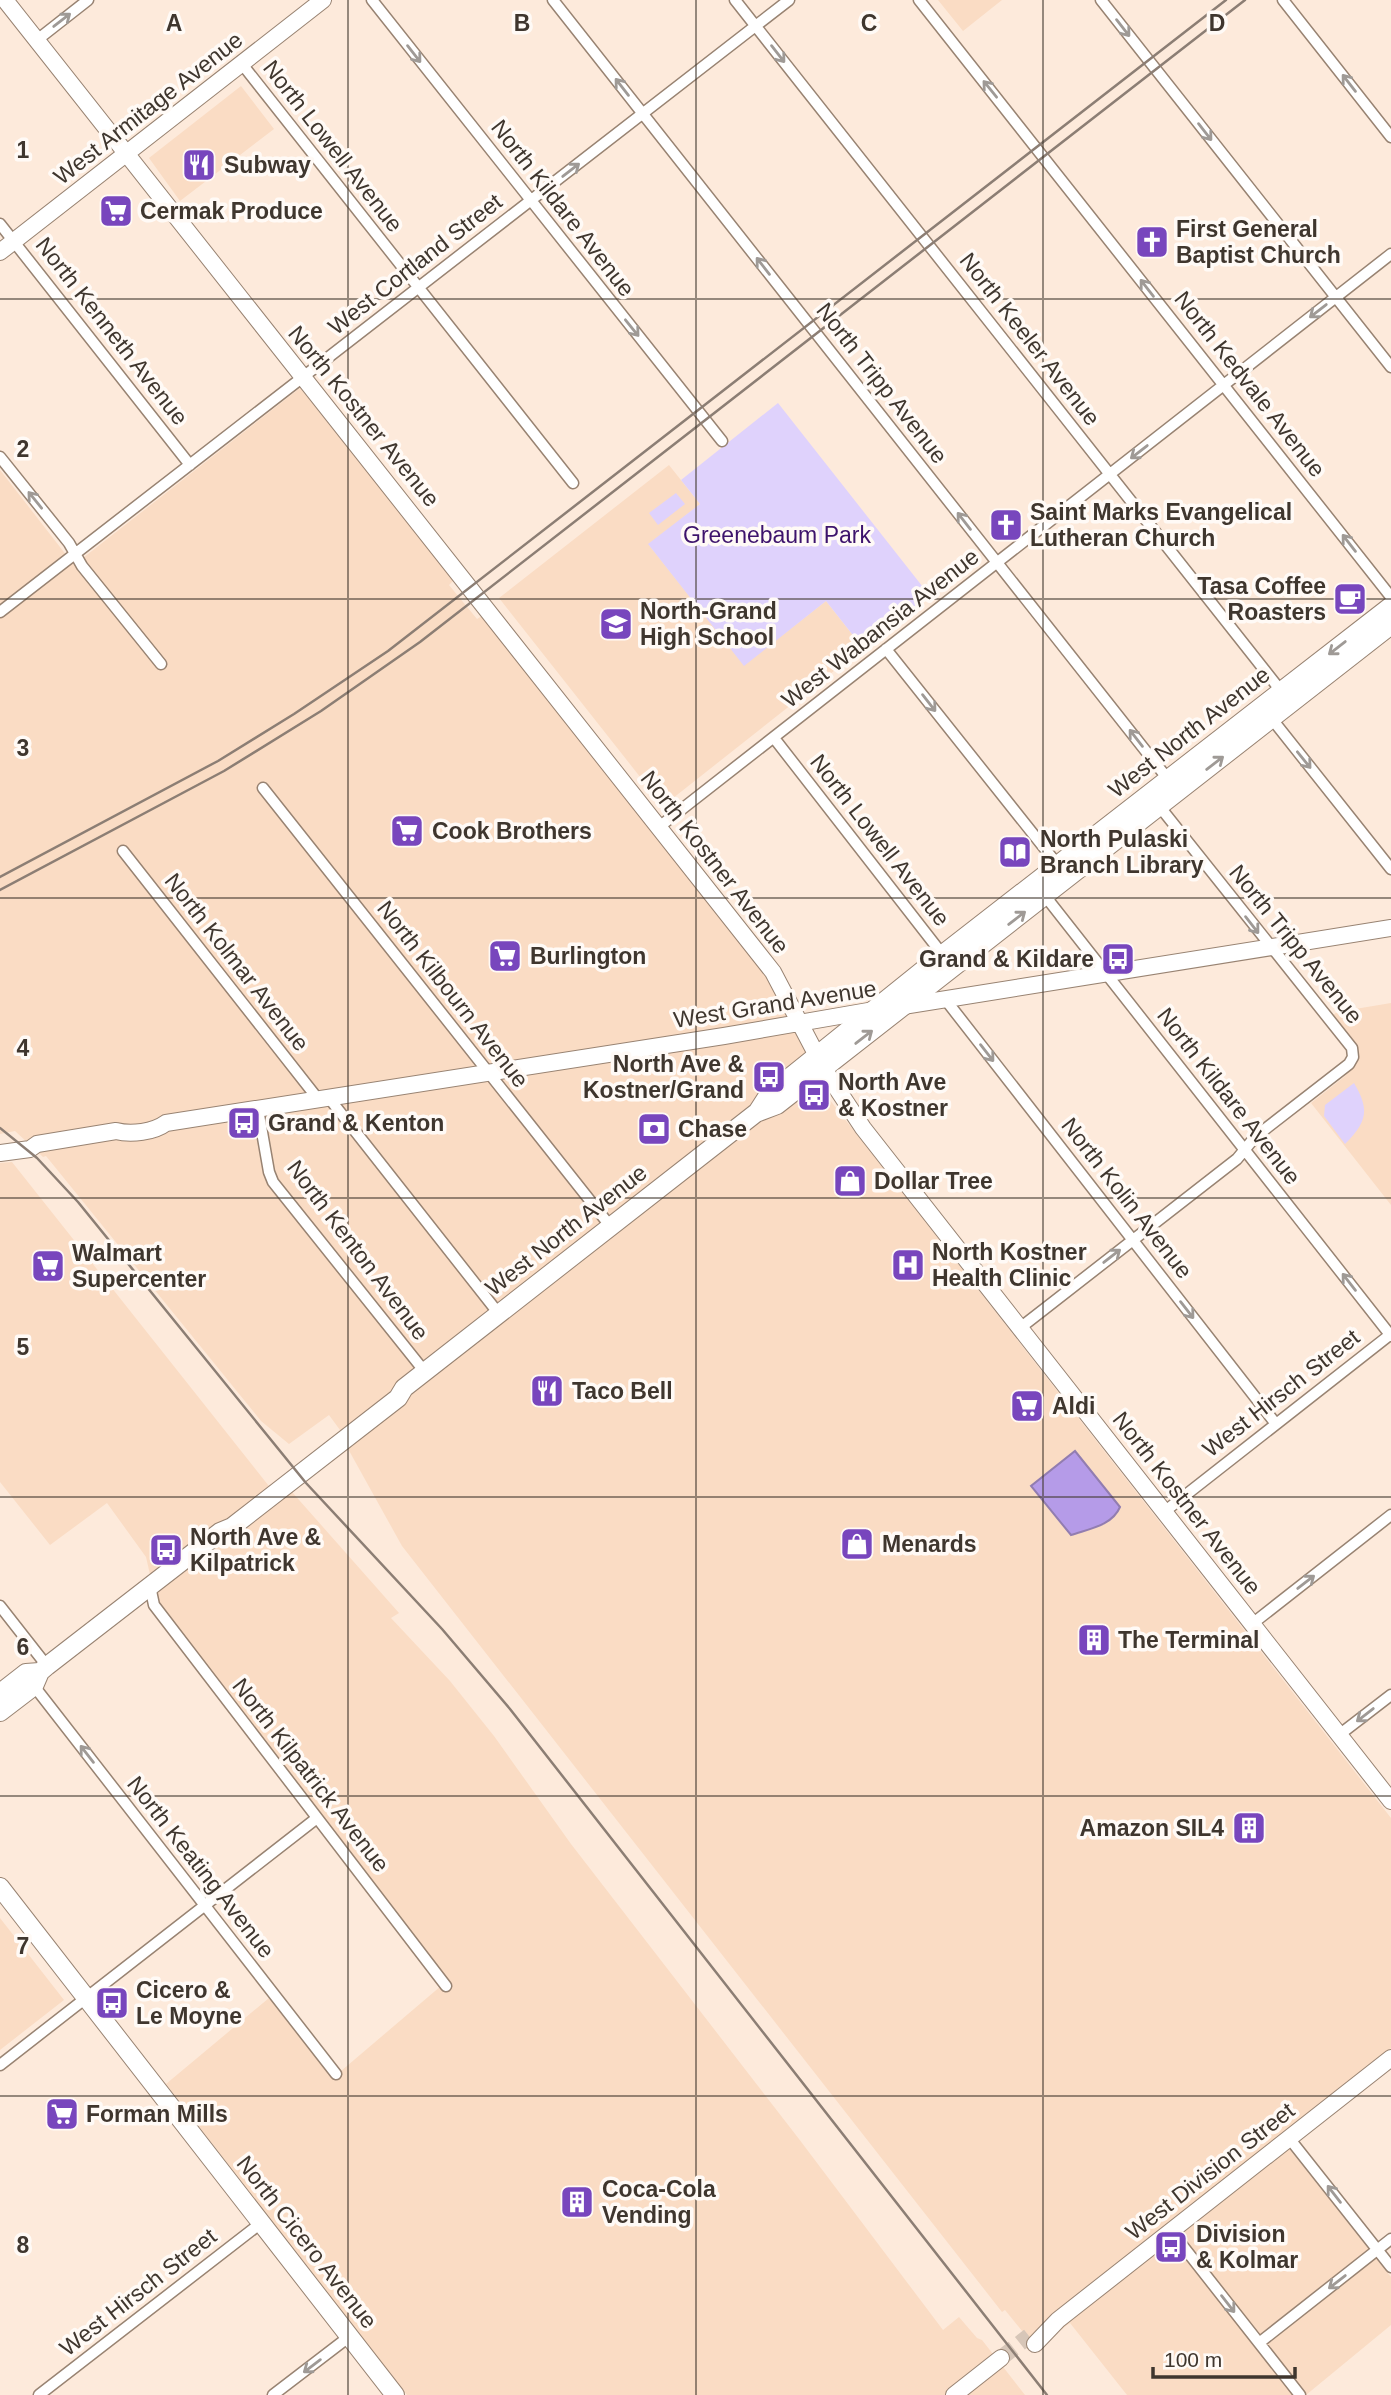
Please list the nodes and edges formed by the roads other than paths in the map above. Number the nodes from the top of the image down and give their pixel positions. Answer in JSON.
{"nodes":[{"id":1,"x":5,"y":0,"type":"edge"},
{"id":2,"x":88,"y":0,"type":"edge"},
{"id":3,"x":323,"y":0,"type":"edge"},
{"id":4,"x":372,"y":0,"type":"edge"},
{"id":5,"x":553,"y":0,"type":"edge"},
{"id":6,"x":736,"y":0,"type":"edge"},
{"id":7,"x":789,"y":0,"type":"edge"},
{"id":8,"x":919,"y":0,"type":"edge"},
{"id":9,"x":1101,"y":0,"type":"edge"},
{"id":10,"x":1283,"y":0,"type":"edge"},
{"id":11,"x":756,"y":26,"type":"junction"},
{"id":12,"x":37,"y":40,"type":"junction"},
{"id":13,"x":242,"y":64,"type":"junction"},
{"id":14,"x":643,"y":114,"type":"junction"},
{"id":15,"x":1391,"y":137,"type":"edge"},
{"id":16,"x":127,"y":153,"type":"junction"},
{"id":17,"x":531,"y":201,"type":"junction"},
{"id":18,"x":0,"y":223,"type":"edge"},
{"id":19,"x":14,"y":241,"type":"junction"},
{"id":20,"x":0,"y":252,"type":"edge"},
{"id":21,"x":1391,"y":254,"type":"edge"},
{"id":22,"x":418,"y":289,"type":"junction"},
{"id":23,"x":1336,"y":297,"type":"junction"},
{"id":24,"x":1391,"y":367,"type":"edge"},
{"id":25,"x":304,"y":378,"type":"junction"},
{"id":26,"x":1224,"y":385,"type":"junction"},
{"id":27,"x":722,"y":441,"type":"dead end"},
{"id":28,"x":0,"y":457,"type":"edge"},
{"id":29,"x":190,"y":464,"type":"junction"},
{"id":30,"x":1110,"y":474,"type":"junction"},
{"id":31,"x":573,"y":484,"type":"dead end"},
{"id":32,"x":75,"y":554,"type":"junction"},
{"id":33,"x":997,"y":563,"type":"junction"},
{"id":34,"x":1391,"y":597,"type":"edge"},
{"id":35,"x":1391,"y":606,"type":"edge"},
{"id":36,"x":0,"y":612,"type":"edge"},
{"id":37,"x":1386,"y":627,"type":"edge"},
{"id":38,"x":887,"y":649,"type":"junction"},
{"id":39,"x":161,"y":664,"type":"dead end"},
{"id":40,"x":1286,"y":697,"type":"junction"},
{"id":41,"x":1266,"y":713,"type":"junction"},
{"id":42,"x":774,"y":737,"type":"junction"},
{"id":43,"x":1173,"y":786,"type":"junction"},
{"id":44,"x":263,"y":788,"type":"dead end"},
{"id":45,"x":1154,"y":800,"type":"junction"},
{"id":46,"x":659,"y":827,"type":"junction"},
{"id":47,"x":123,"y":851,"type":"dead end"},
{"id":48,"x":1391,"y":869,"type":"edge"},
{"id":49,"x":1063,"y":872,"type":"junction"},
{"id":50,"x":1040,"y":889,"type":"junction"},
{"id":51,"x":1391,"y":928,"type":"edge"},
{"id":52,"x":1270,"y":947,"type":"junction"},
{"id":53,"x":948,"y":961,"type":"junction"},
{"id":54,"x":1106,"y":973,"type":"junction"},
{"id":55,"x":945,"y":999,"type":"junction"},
{"id":56,"x":905,"y":1005,"type":"junction"},
{"id":57,"x":872,"y":1010,"type":"junction"},
{"id":58,"x":801,"y":1023,"type":"junction"},
{"id":59,"x":820,"y":1062,"type":"junction"},
{"id":60,"x":488,"y":1072,"type":"junction"},
{"id":61,"x":323,"y":1099,"type":"junction"},
{"id":62,"x":258,"y":1109,"type":"junction"},
{"id":63,"x":0,"y":1144,"type":"edge"},
{"id":64,"x":37,"y":1144,"type":"junction"},
{"id":65,"x":1244,"y":1149,"type":"junction"},
{"id":66,"x":0,"y":1153,"type":"edge"},
{"id":67,"x":611,"y":1227,"type":"junction"},
{"id":68,"x":1133,"y":1240,"type":"junction"},
{"id":69,"x":499,"y":1314,"type":"junction"},
{"id":70,"x":1020,"y":1328,"type":"junction"},
{"id":71,"x":1391,"y":1335,"type":"edge"},
{"id":72,"x":425,"y":1372,"type":"junction"},
{"id":73,"x":1276,"y":1424,"type":"junction"},
{"id":74,"x":1164,"y":1512,"type":"junction"},
{"id":75,"x":1391,"y":1515,"type":"edge"},
{"id":76,"x":150,"y":1586,"type":"junction"},
{"id":77,"x":0,"y":1606,"type":"edge"},
{"id":78,"x":1252,"y":1624,"type":"junction"},
{"id":79,"x":41,"y":1675,"type":"junction"},
{"id":80,"x":0,"y":1693,"type":"edge"},
{"id":81,"x":1391,"y":1695,"type":"edge"},
{"id":82,"x":0,"y":1712,"type":"edge"},
{"id":83,"x":1339,"y":1735,"type":"junction"},
{"id":84,"x":1391,"y":1801,"type":"edge"},
{"id":85,"x":317,"y":1818,"type":"junction"},
{"id":86,"x":0,"y":1887,"type":"edge"},
{"id":87,"x":204,"y":1905,"type":"junction"},
{"id":88,"x":446,"y":1986,"type":"dead end"},
{"id":89,"x":86,"y":1997,"type":"junction"},
{"id":90,"x":1391,"y":2058,"type":"edge"},
{"id":91,"x":0,"y":2064,"type":"edge"},
{"id":92,"x":336,"y":2074,"type":"dead end"},
{"id":93,"x":1289,"y":2138,"type":"junction"},
{"id":94,"x":261,"y":2223,"type":"junction"},
{"id":95,"x":1171,"y":2231,"type":"junction"},
{"id":96,"x":1391,"y":2239,"type":"edge"},
{"id":97,"x":1377,"y":2250,"type":"junction"},
{"id":98,"x":1391,"y":2267,"type":"edge"},
{"id":99,"x":350,"y":2336,"type":"junction"},
{"id":100,"x":1032,"y":2340,"type":"tunnel mouth"},
{"id":101,"x":1259,"y":2343,"type":"junction"},
{"id":102,"x":39,"y":2395,"type":"edge"},
{"id":103,"x":273,"y":2395,"type":"edge"},
{"id":104,"x":395,"y":2395,"type":"edge"},
{"id":105,"x":954,"y":2395,"type":"edge"},
{"id":106,"x":969,"y":2395,"type":"edge"},
{"id":107,"x":1300,"y":2395,"type":"edge"}],
"edges":[{"from":1,"to":12,"type":"main road","name":"North Kostner Avenue"},
{"from":12,"to":2,"type":"street","one_way":true},
{"from":3,"to":13,"type":"main road","name":"West Armitage Avenue"},
{"from":4,"to":17,"type":"street","name":"North Kildare Avenue","one_way":true},
{"from":14,"to":5,"type":"street","name":"North Tripp Avenue","one_way":true},
{"from":6,"to":11,"type":"street","name":"North Keeler Avenue"},
{"from":7,"to":11,"type":"street","name":"West Cortland Street"},
{"from":26,"to":8,"type":"street","name":"North Kedvale Avenue","one_way":true},
{"from":9,"to":23,"type":"street","one_way":true},
{"from":15,"to":10,"type":"street","one_way":true},
{"from":11,"to":14,"type":"street","name":"West Cortland Street"},
{"from":11,"to":30,"type":"street","name":"North Keeler Avenue","one_way":true},
{"from":12,"to":16,"type":"main road","name":"North Kostner Avenue"},
{"from":13,"to":16,"type":"main road","name":"West Armitage Avenue"},
{"from":13,"to":22,"type":"street","name":"North Lowell Avenue"},
{"from":17,"to":14,"type":"street","name":"West Cortland Street","one_way":true},
{"from":33,"to":14,"type":"street","name":"North Tripp Avenue","one_way":true},
{"from":16,"to":19,"type":"main road","name":"West Armitage Avenue"},
{"from":16,"to":25,"type":"main road","name":"North Kostner Avenue"},
{"from":17,"to":22,"type":"street","name":"West Cortland Street"},
{"from":17,"to":27,"type":"street","name":"North Kildare Avenue","one_way":true},
{"from":18,"to":19,"type":"street","name":"North Kenneth Avenue"},
{"from":19,"to":20,"type":"main road","name":"West Armitage Avenue"},
{"from":19,"to":29,"type":"street","name":"North Kenneth Avenue"},
{"from":21,"to":23,"type":"street","name":"West Wabansia Avenue"},
{"from":22,"to":25,"type":"street","name":"West Cortland Street"},
{"from":22,"to":31,"type":"street","name":"North Lowell Avenue"},
{"from":23,"to":24,"type":"street"},
{"from":23,"to":26,"type":"street","name":"West Wabansia Avenue","one_way":true},
{"from":25,"to":29,"type":"street","name":"West Cortland Street"},
{"from":25,"to":46,"type":"main road","name":"North Kostner Avenue"},
{"from":26,"to":30,"type":"street","name":"West Wabansia Avenue","one_way":true},
{"from":34,"to":26,"type":"street","name":"North Kedvale Avenue","one_way":true},
{"from":32,"to":28,"type":"street","one_way":true},
{"from":29,"to":32,"type":"street","name":"West Cortland Street"},
{"from":30,"to":33,"type":"street","name":"West Wabansia Avenue"},
{"from":30,"to":40,"type":"street","name":"North Keeler Avenue"},
{"from":32,"to":36,"type":"street","name":"West Cortland Street"},
{"from":32,"to":39,"type":"street"},
{"from":33,"to":38,"type":"street","name":"West Wabansia Avenue"},
{"from":43,"to":33,"type":"street","name":"North Tripp Avenue","one_way":true},
{"from":35,"to":37,"type":"main road","name":"West North Avenue"},
{"from":37,"to":40,"type":"main road","name":"West North Avenue"},
{"from":38,"to":42,"type":"street","name":"West Wabansia Avenue"},
{"from":38,"to":49,"type":"street","one_way":true},
{"from":40,"to":41,"type":"main road","name":"West North Avenue"},
{"from":41,"to":43,"type":"main road","name":"West North Avenue"},
{"from":41,"to":48,"type":"street","one_way":true},
{"from":42,"to":46,"type":"street","name":"West Wabansia Avenue"},
{"from":42,"to":53,"type":"street","name":"North Lowell Avenue"},
{"from":43,"to":45,"type":"main road","name":"West North Avenue"},
{"from":44,"to":60,"type":"street","name":"North Kilbourn Avenue"},
{"from":45,"to":49,"type":"main road","name":"West North Avenue"},
{"from":45,"to":52,"type":"street","name":"North Tripp Avenue","one_way":true},
{"from":46,"to":58,"type":"main road","name":"North Kostner Avenue"},
{"from":47,"to":61,"type":"street","name":"North Kolmar Avenue"},
{"from":49,"to":50,"type":"main road","name":"West North Avenue"},
{"from":50,"to":53,"type":"main road","name":"West North Avenue"},
{"from":50,"to":54,"type":"street","name":"North Kildare Avenue"},
{"from":51,"to":52,"type":"main road","name":"West Grand Avenue"},
{"from":52,"to":54,"type":"main road","name":"West Grand Avenue"},
{"from":52,"to":65,"type":"street","name":"North Tripp Avenue"},
{"from":53,"to":56,"type":"main road","name":"West North Avenue"},
{"from":53,"to":57,"type":"main road","name":"West North Avenue"},
{"from":54,"to":55,"type":"main road","name":"West Grand Avenue"},
{"from":54,"to":65,"type":"street","name":"North Kildare Avenue"},
{"from":55,"to":56,"type":"main road","name":"West Grand Avenue"},
{"from":55,"to":68,"type":"street","name":"North Kolin Avenue","one_way":true},
{"from":56,"to":57,"type":"main road","name":"West Grand Avenue"},
{"from":59,"to":56,"type":"main road","name":"West North Avenue","one_way":true},
{"from":57,"to":58,"type":"main road","name":"West Grand Avenue"},
{"from":57,"to":59,"type":"main road","name":"West North Avenue"},
{"from":58,"to":59,"type":"main road","name":"North Kostner Avenue"},
{"from":58,"to":60,"type":"main road","name":"West Grand Avenue"},
{"from":59,"to":67,"type":"main road","name":"West North Avenue"},
{"from":59,"to":70,"type":"main road","name":"North Kostner Avenue"},
{"from":60,"to":61,"type":"main road","name":"West Grand Avenue"},
{"from":60,"to":67,"type":"street","name":"North Kilbourn Avenue"},
{"from":61,"to":62,"type":"main road","name":"West Grand Avenue"},
{"from":61,"to":69,"type":"street","name":"North Kolmar Avenue"},
{"from":62,"to":64,"type":"main road","name":"West Grand Avenue"},
{"from":62,"to":72,"type":"street","name":"North Kenton Avenue"},
{"from":63,"to":64,"type":"main road","name":"West Grand Avenue"},
{"from":64,"to":66,"type":"main road","name":"West Grand Avenue"},
{"from":65,"to":68,"type":"street"},
{"from":71,"to":65,"type":"street","name":"North Kildare Avenue","one_way":true},
{"from":67,"to":69,"type":"main road","name":"West North Avenue"},
{"from":70,"to":68,"type":"street","one_way":true},
{"from":68,"to":73,"type":"street","name":"North Kolin Avenue","one_way":true},
{"from":69,"to":72,"type":"main road","name":"West North Avenue"},
{"from":70,"to":74,"type":"main road","name":"North Kostner Avenue"},
{"from":71,"to":73,"type":"street","name":"West Hirsch Street"},
{"from":72,"to":76,"type":"main road","name":"West North Avenue"},
{"from":73,"to":74,"type":"street","name":"West Hirsch Street"},
{"from":74,"to":78,"type":"main road","name":"North Kostner Avenue"},
{"from":78,"to":75,"type":"street","one_way":true},
{"from":76,"to":79,"type":"main road","name":"West North Avenue"},
{"from":76,"to":85,"type":"street","name":"North Kilpatrick Avenue"},
{"from":77,"to":79,"type":"street","name":"North Keating Avenue"},
{"from":78,"to":83,"type":"main road","name":"North Kostner Avenue"},
{"from":79,"to":80,"type":"main road","name":"West North Avenue"},
{"from":79,"to":82,"type":"main road","name":"West North Avenue"},
{"from":87,"to":79,"type":"street","name":"North Keating Avenue","one_way":true},
{"from":81,"to":83,"type":"street","one_way":true},
{"from":83,"to":84,"type":"main road","name":"North Kostner Avenue"},
{"from":85,"to":87,"type":"street"},
{"from":85,"to":88,"type":"street","name":"North Kilpatrick Avenue"},
{"from":86,"to":89,"type":"main road","name":"North Cicero Avenue"},
{"from":87,"to":89,"type":"street"},
{"from":87,"to":92,"type":"street","name":"North Keating Avenue"},
{"from":89,"to":91,"type":"street"},
{"from":89,"to":94,"type":"main road","name":"North Cicero Avenue"},
{"from":90,"to":93,"type":"main road","name":"West Division Street"},
{"from":93,"to":95,"type":"main road","name":"West Division Street"},
{"from":97,"to":93,"type":"street","one_way":true},
{"from":94,"to":99,"type":"main road","name":"North Cicero Avenue"},
{"from":94,"to":102,"type":"street","name":"West Hirsch Street"},
{"from":95,"to":100,"type":"main road","name":"West Division Street"},
{"from":95,"to":101,"type":"street","one_way":true},
{"from":96,"to":97,"type":"street"},
{"from":97,"to":98,"type":"street"},
{"from":97,"to":101,"type":"street","one_way":true},
{"from":99,"to":103,"type":"street","one_way":true},
{"from":99,"to":104,"type":"main road","name":"North Cicero Avenue"},
{"from":101,"to":107,"type":"street"},
{"from":105,"to":106,"type":"main road"}]}
